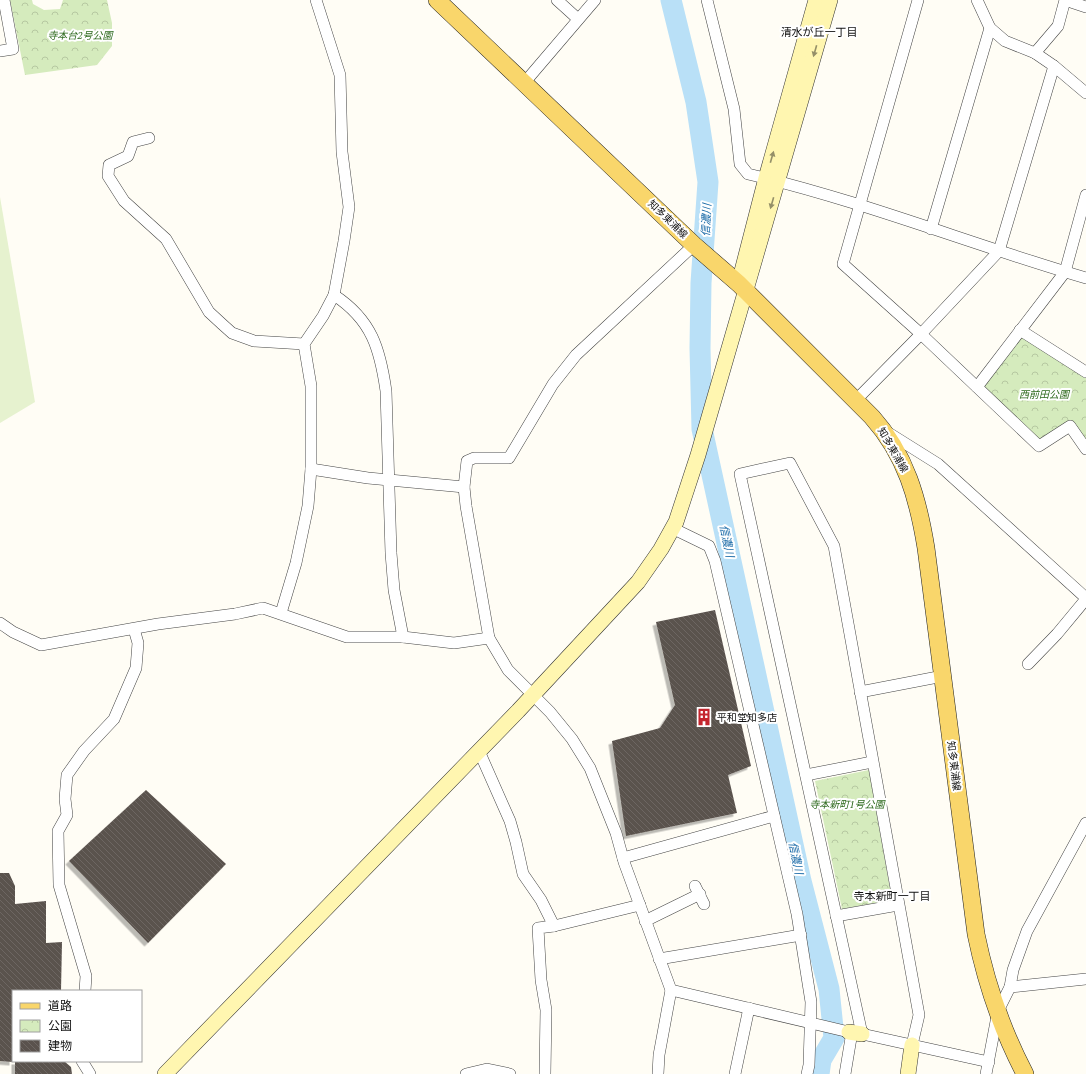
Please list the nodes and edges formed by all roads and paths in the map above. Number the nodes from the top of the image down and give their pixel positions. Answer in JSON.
{"nodes":[{"id":1,"x":4,"y":0,"type":"edge"},
{"id":2,"x":316,"y":0,"type":"edge"},
{"id":3,"x":437,"y":0,"type":"edge"},
{"id":4,"x":557,"y":0,"type":"edge"},
{"id":5,"x":595,"y":0,"type":"edge"},
{"id":6,"x":707,"y":0,"type":"edge"},
{"id":7,"x":816,"y":0,"type":"edge"},
{"id":8,"x":830,"y":0,"type":"edge"},
{"id":9,"x":918,"y":0,"type":"edge"},
{"id":10,"x":977,"y":0,"type":"edge"},
{"id":11,"x":1086,"y":7,"type":"edge"},
{"id":12,"x":578,"y":19,"type":"junction"},
{"id":13,"x":990,"y":28,"type":"junction"},
{"id":14,"x":0,"y":51,"type":"edge"},
{"id":15,"x":1035,"y":53,"type":"junction"},
{"id":16,"x":1054,"y":66,"type":"junction"},
{"id":17,"x":525,"y":82,"type":"junction"},
{"id":18,"x":1086,"y":93,"type":"edge"},
{"id":19,"x":149,"y":138,"type":"dead end"},
{"id":20,"x":772,"y":180,"type":"junction"},
{"id":21,"x":1086,"y":195,"type":"edge"},
{"id":22,"x":860,"y":205,"type":"junction"},
{"id":23,"x":931,"y":229,"type":"junction"},
{"id":24,"x":694,"y":245,"type":"junction"},
{"id":25,"x":998,"y":251,"type":"junction"},
{"id":26,"x":1065,"y":272,"type":"junction"},
{"id":27,"x":1086,"y":278,"type":"edge"},
{"id":28,"x":743,"y":288,"type":"junction"},
{"id":29,"x":334,"y":295,"type":"junction"},
{"id":30,"x":1020,"y":330,"type":"junction"},
{"id":31,"x":922,"y":334,"type":"junction"},
{"id":32,"x":304,"y":344,"type":"junction"},
{"id":33,"x":1086,"y":372,"type":"edge"},
{"id":34,"x":977,"y":387,"type":"junction"},
{"id":35,"x":856,"y":400,"type":"junction"},
{"id":36,"x":883,"y":430,"type":"junction"},
{"id":37,"x":1086,"y":449,"type":"edge"},
{"id":38,"x":311,"y":469,"type":"junction"},
{"id":39,"x":390,"y":480,"type":"junction"},
{"id":40,"x":464,"y":488,"type":"junction"},
{"id":41,"x":672,"y":528,"type":"junction"},
{"id":42,"x":1086,"y":598,"type":"edge"},
{"id":43,"x":281,"y":612,"type":"junction"},
{"id":44,"x":0,"y":623,"type":"edge"},
{"id":45,"x":134,"y":629,"type":"junction"},
{"id":46,"x":403,"y":638,"type":"junction"},
{"id":47,"x":489,"y":638,"type":"junction"},
{"id":48,"x":1028,"y":664,"type":"dead end"},
{"id":49,"x":943,"y":676,"type":"junction"},
{"id":50,"x":860,"y":692,"type":"junction"},
{"id":51,"x":532,"y":695,"type":"junction"},
{"id":52,"x":479,"y":751,"type":"junction"},
{"id":53,"x":872,"y":762,"type":"junction"},
{"id":54,"x":806,"y":775,"type":"junction"},
{"id":55,"x":774,"y":816,"type":"junction"},
{"id":56,"x":1086,"y":823,"type":"edge"},
{"id":57,"x":623,"y":858,"type":"junction"},
{"id":58,"x":704,"y":904,"type":"dead end"},
{"id":59,"x":640,"y":905,"type":"junction"},
{"id":60,"x":898,"y":905,"type":"junction"},
{"id":61,"x":836,"y":916,"type":"junction"},
{"id":62,"x":645,"y":921,"type":"junction"},
{"id":63,"x":554,"y":926,"type":"junction"},
{"id":64,"x":801,"y":936,"type":"junction"},
{"id":65,"x":658,"y":959,"type":"junction"},
{"id":66,"x":1086,"y":979,"type":"edge"},
{"id":67,"x":1010,"y":987,"type":"junction"},
{"id":68,"x":85,"y":990,"type":"edge"},
{"id":69,"x":671,"y":990,"type":"junction"},
{"id":70,"x":749,"y":1008,"type":"junction"},
{"id":71,"x":998,"y":1011,"type":"junction"},
{"id":72,"x":811,"y":1022,"type":"junction"},
{"id":73,"x":854,"y":1033,"type":"junction"},
{"id":74,"x":912,"y":1045,"type":"junction"},
{"id":75,"x":83,"y":1062,"type":"edge"},
{"id":76,"x":989,"y":1062,"type":"junction"},
{"id":77,"x":90,"y":1074,"type":"edge"},
{"id":78,"x":165,"y":1074,"type":"edge"},
{"id":79,"x":466,"y":1074,"type":"edge"},
{"id":80,"x":510,"y":1074,"type":"edge"},
{"id":81,"x":545,"y":1074,"type":"edge"},
{"id":82,"x":658,"y":1074,"type":"edge"},
{"id":83,"x":735,"y":1074,"type":"edge"},
{"id":84,"x":807,"y":1074,"type":"edge"},
{"id":85,"x":845,"y":1074,"type":"edge"},
{"id":86,"x":908,"y":1074,"type":"edge"},
{"id":87,"x":986,"y":1074,"type":"edge"},
{"id":88,"x":1025,"y":1074,"type":"edge"}],
"edges":[{"from":1,"to":14,"type":"street"},
{"from":2,"to":29,"type":"street"},
{"from":3,"to":17,"type":"main road","name":"知多東浦線"},
{"from":4,"to":12,"type":"street"},
{"from":5,"to":12,"type":"street"},
{"from":6,"to":20,"type":"street"},
{"from":20,"to":7,"type":"street","one_way":true},
{"from":8,"to":20,"type":"street","one_way":true},
{"from":9,"to":22,"type":"street"},
{"from":10,"to":13,"type":"street"},
{"from":11,"to":15,"type":"street"},
{"from":12,"to":17,"type":"street"},
{"from":13,"to":15,"type":"street"},
{"from":13,"to":23,"type":"street"},
{"from":15,"to":16,"type":"street"},
{"from":16,"to":18,"type":"street"},
{"from":16,"to":25,"type":"street"},
{"from":17,"to":24,"type":"main road","name":"知多東浦線"},
{"from":19,"to":32,"type":"street"},
{"from":20,"to":22,"type":"street"},
{"from":20,"to":28,"type":"street"},
{"from":21,"to":26,"type":"street"},
{"from":22,"to":23,"type":"street"},
{"from":22,"to":31,"type":"street"},
{"from":23,"to":25,"type":"street"},
{"from":24,"to":28,"type":"main road","name":"知多東浦線"},
{"from":24,"to":40,"type":"street"},
{"from":25,"to":26,"type":"street"},
{"from":25,"to":31,"type":"street"},
{"from":26,"to":27,"type":"street"},
{"from":26,"to":30,"type":"street"},
{"from":28,"to":35,"type":"main road","name":"知多東浦線"},
{"from":28,"to":41,"type":"street"},
{"from":29,"to":32,"type":"street"},
{"from":29,"to":39,"type":"street"},
{"from":30,"to":33,"type":"street"},
{"from":30,"to":34,"type":"street"},
{"from":31,"to":34,"type":"street"},
{"from":31,"to":35,"type":"street"},
{"from":32,"to":38,"type":"street"},
{"from":34,"to":37,"type":"street"},
{"from":35,"to":36,"type":"main road","name":"知多東浦線"},
{"from":36,"to":42,"type":"street"},
{"from":36,"to":49,"type":"main road","name":"知多東浦線"},
{"from":38,"to":39,"type":"street"},
{"from":38,"to":43,"type":"street"},
{"from":39,"to":40,"type":"street"},
{"from":39,"to":46,"type":"street"},
{"from":40,"to":47,"type":"street"},
{"from":41,"to":51,"type":"street"},
{"from":41,"to":55,"type":"street"},
{"from":42,"to":48,"type":"street"},
{"from":43,"to":45,"type":"street"},
{"from":43,"to":46,"type":"street"},
{"from":44,"to":45,"type":"street"},
{"from":45,"to":68,"type":"street"},
{"from":46,"to":47,"type":"street"},
{"from":47,"to":51,"type":"street"},
{"from":49,"to":50,"type":"street"},
{"from":49,"to":71,"type":"main road","name":"知多東浦線"},
{"from":50,"to":53,"type":"street"},
{"from":50,"to":54,"type":"street"},
{"from":51,"to":52,"type":"street"},
{"from":51,"to":57,"type":"street"},
{"from":52,"to":63,"type":"street"},
{"from":52,"to":78,"type":"street"},
{"from":53,"to":54,"type":"street"},
{"from":53,"to":60,"type":"street"},
{"from":54,"to":61,"type":"street"},
{"from":55,"to":57,"type":"street"},
{"from":55,"to":64,"type":"street"},
{"from":56,"to":67,"type":"street"},
{"from":57,"to":59,"type":"street"},
{"from":58,"to":62,"type":"street"},
{"from":59,"to":62,"type":"street"},
{"from":59,"to":63,"type":"street"},
{"from":60,"to":61,"type":"street"},
{"from":60,"to":74,"type":"street"},
{"from":61,"to":73,"type":"street"},
{"from":62,"to":65,"type":"street"},
{"from":63,"to":81,"type":"street"},
{"from":64,"to":65,"type":"street"},
{"from":64,"to":72,"type":"street"},
{"from":65,"to":69,"type":"street"},
{"from":66,"to":67,"type":"street"},
{"from":67,"to":71,"type":"street"},
{"from":69,"to":70,"type":"street"},
{"from":69,"to":82,"type":"street"},
{"from":70,"to":72,"type":"street"},
{"from":70,"to":83,"type":"street"},
{"from":71,"to":76,"type":"street"},
{"from":71,"to":88,"type":"main road","name":"知多東浦線"},
{"from":72,"to":73,"type":"street"},
{"from":72,"to":84,"type":"street"},
{"from":73,"to":74,"type":"street"},
{"from":73,"to":85,"type":"street"},
{"from":74,"to":76,"type":"street"},
{"from":74,"to":86,"type":"street"},
{"from":75,"to":77,"type":"street"},
{"from":76,"to":87,"type":"street"},
{"from":79,"to":80,"type":"street"}]}
